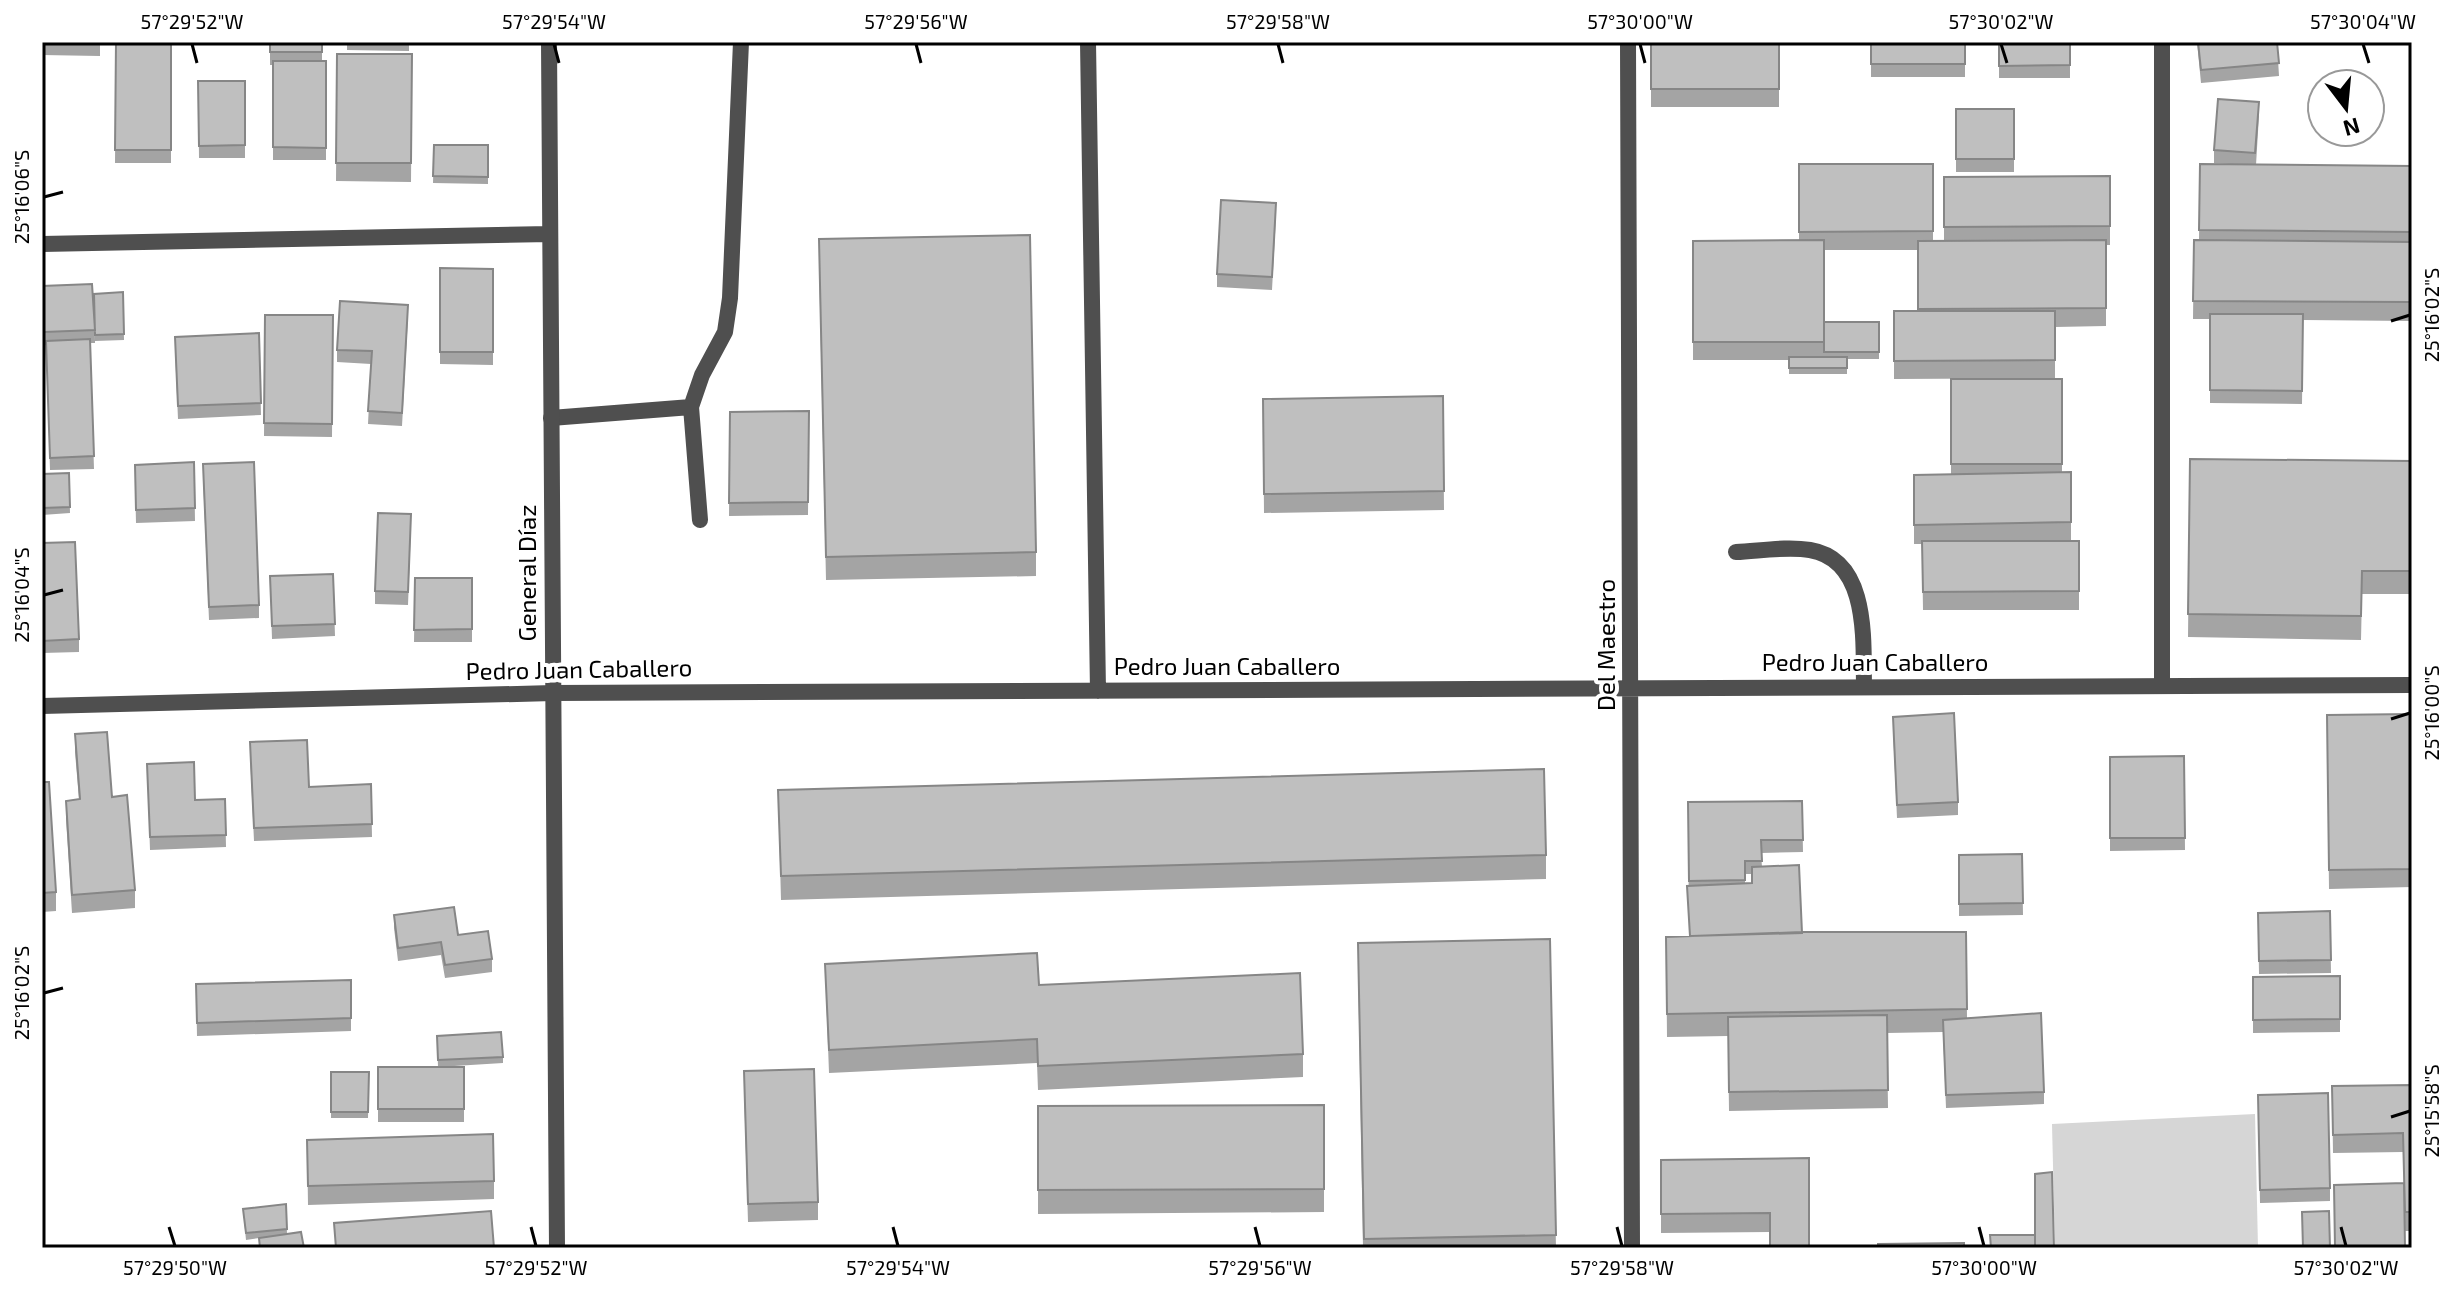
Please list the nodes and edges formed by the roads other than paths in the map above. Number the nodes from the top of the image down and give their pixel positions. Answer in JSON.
{"nodes":[{"id":1,"x":549,"y":42,"type":"edge"},
{"id":2,"x":741,"y":42,"type":"edge"},
{"id":3,"x":1088,"y":42,"type":"edge"},
{"id":4,"x":1628,"y":42,"type":"edge"},
{"id":5,"x":2162,"y":42,"type":"edge"},
{"id":6,"x":550,"y":234,"type":"junction"},
{"id":7,"x":42,"y":244,"type":"edge"},
{"id":8,"x":691,"y":407,"type":"junction"},
{"id":9,"x":551,"y":418,"type":"junction"},
{"id":10,"x":700,"y":520,"type":"dead end"},
{"id":11,"x":1736,"y":552,"type":"dead end"},
{"id":12,"x":2162,"y":685,"type":"junction"},
{"id":13,"x":2412,"y":685,"type":"edge"},
{"id":14,"x":1864,"y":687,"type":"junction"},
{"id":15,"x":1631,"y":688,"type":"junction"},
{"id":16,"x":1098,"y":691,"type":"junction"},
{"id":17,"x":553,"y":693,"type":"junction"},
{"id":18,"x":42,"y":706,"type":"edge"},
{"id":19,"x":557,"y":1248,"type":"edge"},
{"id":20,"x":1632,"y":1248,"type":"edge"}],
"edges":[{"from":1,"to":6,"type":"street","name":"General Díaz"},
{"from":2,"to":8,"type":"street"},
{"from":3,"to":16,"type":"street"},
{"from":4,"to":15,"type":"street","name":"Del Maestro"},
{"from":5,"to":12,"type":"street"},
{"from":6,"to":7,"type":"street"},
{"from":6,"to":9,"type":"street","name":"General Díaz"},
{"from":8,"to":9,"type":"street"},
{"from":8,"to":10,"type":"street"},
{"from":9,"to":17,"type":"street","name":"General Díaz"},
{"from":11,"to":14,"type":"street"},
{"from":12,"to":13,"type":"street","name":"Pedro Juan Caballero"},
{"from":12,"to":14,"type":"street","name":"Pedro Juan Caballero"},
{"from":14,"to":15,"type":"street","name":"Pedro Juan Caballero"},
{"from":15,"to":16,"type":"street","name":"Pedro Juan Caballero"},
{"from":15,"to":20,"type":"street","name":"Del Maestro"},
{"from":16,"to":17,"type":"street","name":"Pedro Juan Caballero"},
{"from":17,"to":18,"type":"street","name":"Pedro Juan Caballero"},
{"from":17,"to":19,"type":"street","name":"General Díaz"}]}
